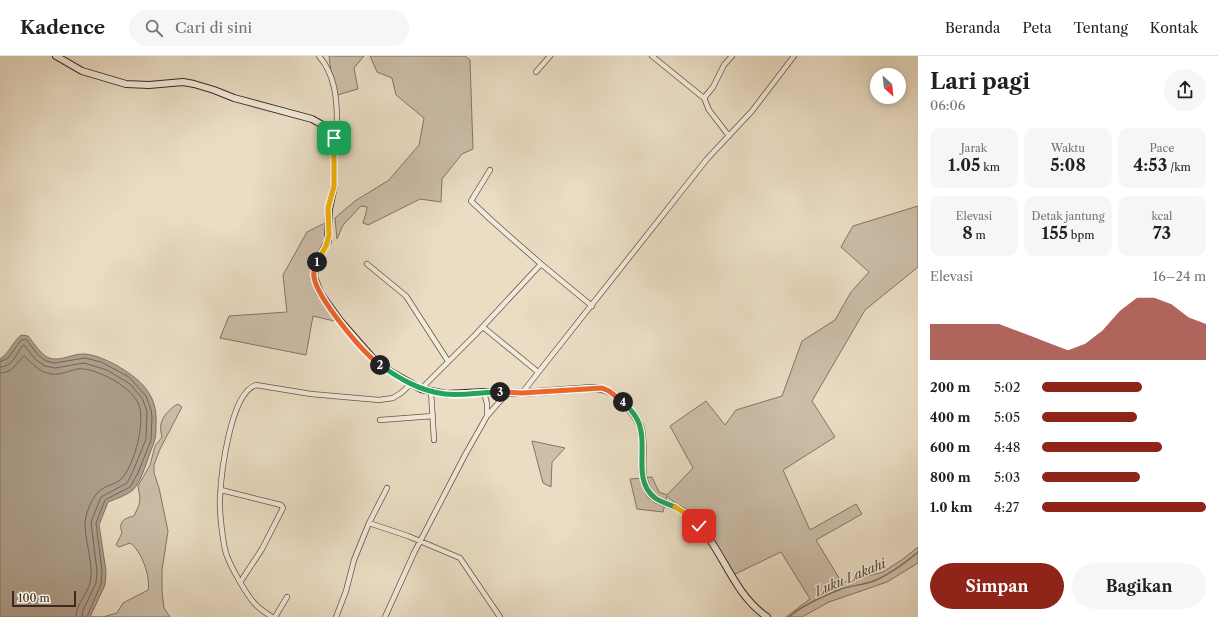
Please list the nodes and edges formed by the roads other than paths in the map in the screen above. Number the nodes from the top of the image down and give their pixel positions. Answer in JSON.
{"nodes":[{"id":1,"x":56,"y":56,"type":"edge"},
{"id":2,"x":319,"y":56,"type":"edge"},
{"id":3,"x":550,"y":56,"type":"edge"},
{"id":4,"x":652,"y":56,"type":"edge"},
{"id":5,"x":732,"y":56,"type":"edge"},
{"id":6,"x":794,"y":56,"type":"edge"},
{"id":7,"x":536,"y":72,"type":"dead end"},
{"id":8,"x":706,"y":99,"type":"junction"},
{"id":9,"x":331,"y":132,"type":"junction"},
{"id":10,"x":729,"y":136,"type":"junction"},
{"id":11,"x":490,"y":170,"type":"dead end"},
{"id":12,"x":367,"y":264,"type":"dead end"},
{"id":13,"x":541,"y":264,"type":"junction"},
{"id":14,"x":592,"y":306,"type":"junction"},
{"id":15,"x":483,"y":327,"type":"junction"},
{"id":16,"x":448,"y":361,"type":"junction"},
{"id":17,"x":538,"y":372,"type":"junction"},
{"id":18,"x":411,"y":384,"type":"junction"},
{"id":19,"x":421,"y":389,"type":"junction"},
{"id":20,"x":431,"y":391,"type":"junction"},
{"id":21,"x":484,"y":392,"type":"junction"},
{"id":22,"x":508,"y":392,"type":"junction"},
{"id":23,"x":522,"y":393,"type":"junction"},
{"id":24,"x":432,"y":416,"type":"junction"},
{"id":25,"x":487,"y":416,"type":"junction"},
{"id":26,"x":380,"y":420,"type":"dead end"},
{"id":27,"x":434,"y":440,"type":"dead end"},
{"id":28,"x":387,"y":488,"type":"dead end"},
{"id":29,"x":221,"y":490,"type":"junction"},
{"id":30,"x":369,"y":523,"type":"junction"},
{"id":31,"x":420,"y":541,"type":"junction"},
{"id":32,"x":241,"y":581,"type":"junction"},
{"id":33,"x":287,"y":597,"type":"dead end"},
{"id":34,"x":272,"y":617,"type":"edge"},
{"id":35,"x":275,"y":617,"type":"edge"},
{"id":36,"x":336,"y":617,"type":"edge"},
{"id":37,"x":385,"y":617,"type":"edge"},
{"id":38,"x":500,"y":617,"type":"edge"},
{"id":39,"x":767,"y":617,"type":"edge"}],
"edges":[{"from":1,"to":9,"type":"main road"},
{"from":2,"to":9,"type":"street"},
{"from":3,"to":7,"type":"street"},
{"from":4,"to":8,"type":"street"},
{"from":5,"to":8,"type":"street"},
{"from":6,"to":10,"type":"street"},
{"from":8,"to":10,"type":"street"},
{"from":9,"to":18,"type":"main road"},
{"from":10,"to":14,"type":"street"},
{"from":11,"to":13,"type":"street"},
{"from":12,"to":16,"type":"street"},
{"from":13,"to":14,"type":"street"},
{"from":13,"to":15,"type":"street"},
{"from":14,"to":17,"type":"street"},
{"from":15,"to":16,"type":"street"},
{"from":15,"to":17,"type":"street"},
{"from":16,"to":19,"type":"street"},
{"from":17,"to":23,"type":"street"},
{"from":18,"to":19,"type":"main road"},
{"from":18,"to":29,"type":"street"},
{"from":19,"to":20,"type":"main road"},
{"from":20,"to":21,"type":"main road"},
{"from":20,"to":24,"type":"street"},
{"from":21,"to":22,"type":"main road"},
{"from":21,"to":25,"type":"street"},
{"from":22,"to":23,"type":"main road"},
{"from":22,"to":25,"type":"street"},
{"from":23,"to":39,"type":"main road"},
{"from":24,"to":26,"type":"street"},
{"from":24,"to":27,"type":"street"},
{"from":25,"to":31,"type":"street"},
{"from":28,"to":30,"type":"street"},
{"from":29,"to":32,"type":"street"},
{"from":29,"to":32,"type":"street"},
{"from":30,"to":31,"type":"street"},
{"from":30,"to":36,"type":"street"},
{"from":31,"to":37,"type":"street"},
{"from":31,"to":38,"type":"street"},
{"from":32,"to":34,"type":"street"},
{"from":33,"to":35,"type":"street"}]}
